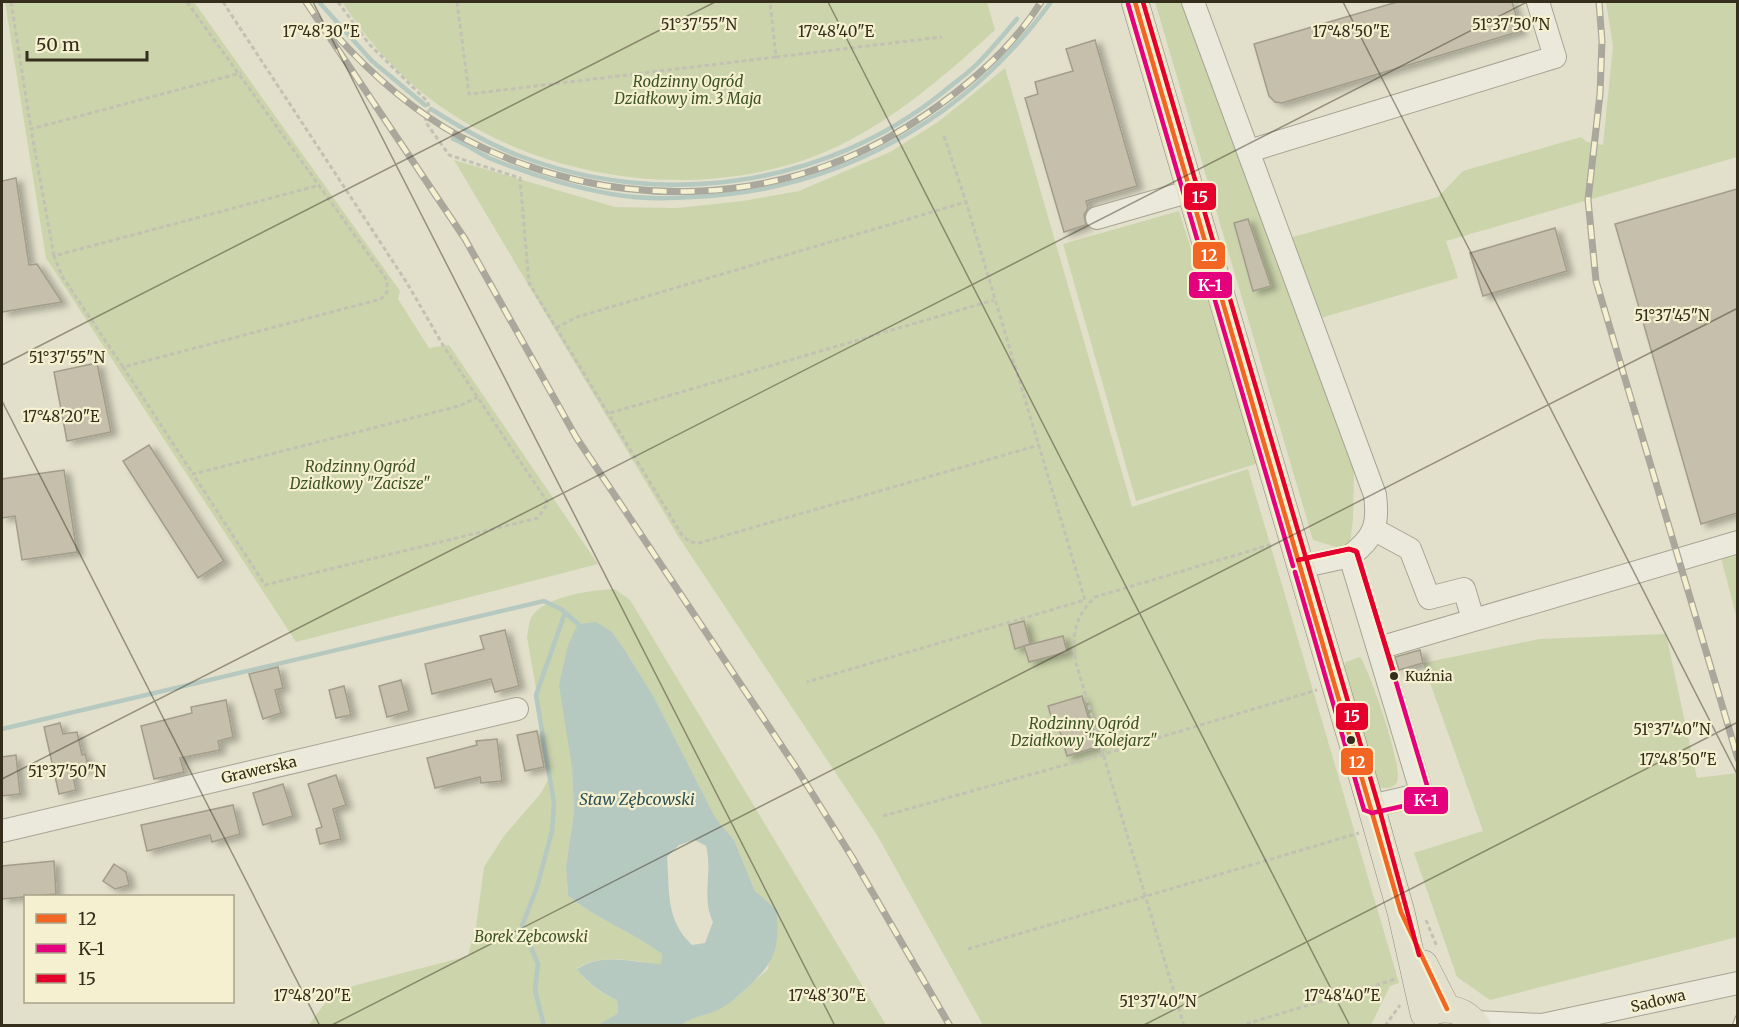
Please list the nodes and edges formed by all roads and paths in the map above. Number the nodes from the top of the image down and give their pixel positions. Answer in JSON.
{"nodes":[{"id":1,"x":10,"y":2,"type":"edge"},
{"id":2,"x":187,"y":2,"type":"edge"},
{"id":3,"x":223,"y":2,"type":"edge"},
{"id":4,"x":338,"y":2,"type":"edge"},
{"id":5,"x":457,"y":2,"type":"edge"},
{"id":6,"x":770,"y":2,"type":"edge"},
{"id":7,"x":1135,"y":2,"type":"edge"},
{"id":8,"x":1193,"y":2,"type":"edge"},
{"id":9,"x":1538,"y":2,"type":"edge"},
{"id":10,"x":942,"y":37,"type":"dead end"},
{"id":11,"x":776,"y":57,"type":"junction"},
{"id":12,"x":241,"y":73,"type":"junction"},
{"id":13,"x":31,"y":129,"type":"junction"},
{"id":14,"x":944,"y":136,"type":"dead end"},
{"id":15,"x":1249,"y":151,"type":"junction"},
{"id":16,"x":320,"y":185,"type":"junction"},
{"id":17,"x":1191,"y":191,"type":"junction"},
{"id":18,"x":966,"y":202,"type":"junction"},
{"id":19,"x":1097,"y":218,"type":"dead end"},
{"id":20,"x":54,"y":256,"type":"junction"},
{"id":21,"x":994,"y":299,"type":"junction"},
{"id":22,"x":556,"y":328,"type":"junction"},
{"id":23,"x":123,"y":367,"type":"junction"},
{"id":24,"x":478,"y":397,"type":"junction"},
{"id":25,"x":610,"y":413,"type":"junction"},
{"id":26,"x":1039,"y":445,"type":"junction"},
{"id":27,"x":193,"y":474,"type":"junction"},
{"id":28,"x":1375,"y":530,"type":"junction"},
{"id":29,"x":1737,"y":542,"type":"edge"},
{"id":30,"x":1269,"y":545,"type":"dead end"},
{"id":31,"x":1350,"y":556,"type":"junction"},
{"id":32,"x":1300,"y":567,"type":"junction"},
{"id":33,"x":1095,"y":597,"type":"junction"},
{"id":34,"x":1085,"y":600,"type":"junction"},
{"id":35,"x":1473,"y":619,"type":"junction"},
{"id":36,"x":1379,"y":648,"type":"junction"},
{"id":37,"x":807,"y":682,"type":"dead end"},
{"id":38,"x":1314,"y":690,"type":"dead end"},
{"id":39,"x":517,"y":709,"type":"dead end"},
{"id":40,"x":1104,"y":754,"type":"junction"},
{"id":41,"x":1371,"y":806,"type":"junction"},
{"id":42,"x":884,"y":816,"type":"dead end"},
{"id":43,"x":2,"y":831,"type":"edge"},
{"id":44,"x":1355,"y":834,"type":"dead end"},
{"id":45,"x":1145,"y":897,"type":"junction"},
{"id":46,"x":968,"y":949,"type":"dead end"},
{"id":47,"x":1403,"y":977,"type":"dead end"},
{"id":48,"x":1737,"y":983,"type":"edge"},
{"id":49,"x":1421,"y":1012,"type":"edge"},
{"id":50,"x":1476,"y":1024,"type":"edge"},
{"id":51,"x":1542,"y":1025,"type":"edge"},
{"id":52,"x":1184,"y":1026,"type":"edge"},
{"id":53,"x":1239,"y":1026,"type":"edge"},
{"id":54,"x":1385,"y":1026,"type":"edge"}],
"edges":[{"from":1,"to":13,"type":"path"},
{"from":2,"to":12,"type":"path"},
{"from":3,"to":24,"type":"path"},
{"from":4,"to":22,"type":"path"},
{"from":5,"to":11,"type":"path"},
{"from":6,"to":11,"type":"path"},
{"from":7,"to":17,"type":"main road"},
{"from":8,"to":15,"type":"street"},
{"from":9,"to":15,"type":"street"},
{"from":10,"to":11,"type":"path"},
{"from":12,"to":13,"type":"path"},
{"from":12,"to":16,"type":"path"},
{"from":13,"to":20,"type":"path"},
{"from":14,"to":18,"type":"path"},
{"from":15,"to":28,"type":"street"},
{"from":16,"to":20,"type":"path"},
{"from":16,"to":23,"type":"path"},
{"from":17,"to":19,"type":"street"},
{"from":17,"to":32,"type":"main road"},
{"from":18,"to":21,"type":"path"},
{"from":18,"to":22,"type":"path"},
{"from":20,"to":23,"type":"path"},
{"from":21,"to":25,"type":"path"},
{"from":21,"to":26,"type":"path"},
{"from":22,"to":25,"type":"path"},
{"from":23,"to":27,"type":"path"},
{"from":24,"to":27,"type":"path"},
{"from":24,"to":27,"type":"path"},
{"from":25,"to":26,"type":"path"},
{"from":26,"to":34,"type":"path"},
{"from":28,"to":31,"type":"street"},
{"from":28,"to":35,"type":"street"},
{"from":29,"to":35,"type":"street"},
{"from":30,"to":33,"type":"path"},
{"from":31,"to":32,"type":"street"},
{"from":31,"to":36,"type":"street"},
{"from":32,"to":41,"type":"main road"},
{"from":33,"to":34,"type":"path"},
{"from":33,"to":40,"type":"path"},
{"from":34,"to":37,"type":"path"},
{"from":35,"to":36,"type":"street"},
{"from":36,"to":41,"type":"street"},
{"from":38,"to":40,"type":"path"},
{"from":39,"to":43,"type":"street","name":"Grawerska"},
{"from":40,"to":42,"type":"path"},
{"from":40,"to":45,"type":"path"},
{"from":41,"to":49,"type":"main road"},
{"from":44,"to":45,"type":"path"},
{"from":45,"to":46,"type":"path"},
{"from":45,"to":52,"type":"path"},
{"from":47,"to":53,"type":"path"},
{"from":48,"to":51,"type":"street","name":"Sadowa"},
{"from":49,"to":50,"type":"main road"},
{"from":49,"to":54,"type":"path"},
{"from":50,"to":51,"type":"street","name":"Sadowa"}]}
